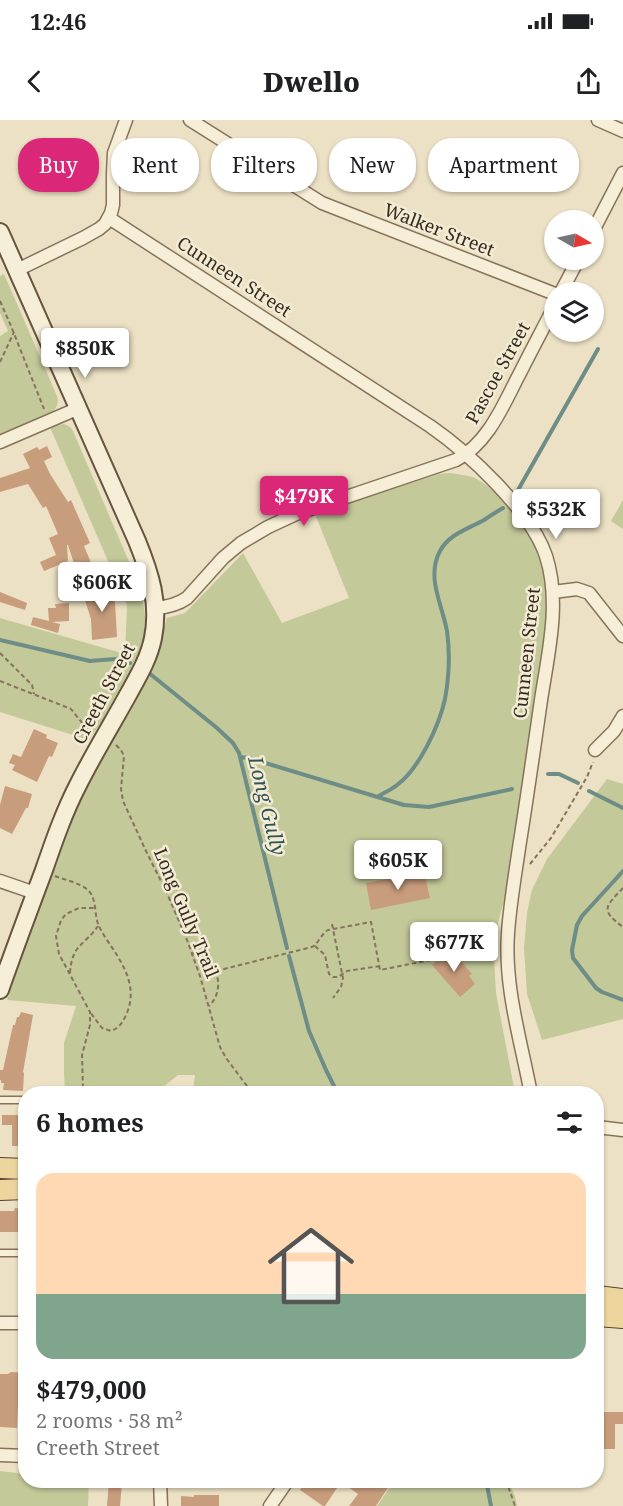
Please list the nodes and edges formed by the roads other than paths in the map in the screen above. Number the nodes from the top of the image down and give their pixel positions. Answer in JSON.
{"nodes":[{"id":1,"x":126,"y":120,"type":"edge"},
{"id":2,"x":190,"y":120,"type":"edge"},
{"id":3,"x":598,"y":120,"type":"edge"},
{"id":4,"x":623,"y":131,"type":"edge"},
{"id":5,"x":623,"y":173,"type":"edge"},
{"id":6,"x":604,"y":210,"type":"edge"},
{"id":7,"x":109,"y":218,"type":"junction"},
{"id":8,"x":0,"y":232,"type":"edge"},
{"id":9,"x":17,"y":270,"type":"junction"},
{"id":10,"x":544,"y":290,"type":"edge"},
{"id":11,"x":544,"y":326,"type":"edge"},
{"id":12,"x":79,"y":408,"type":"junction"},
{"id":13,"x":0,"y":442,"type":"edge"},
{"id":14,"x":467,"y":455,"type":"junction"},
{"id":15,"x":553,"y":592,"type":"junction"},
{"id":16,"x":156,"y":608,"type":"junction"},
{"id":17,"x":623,"y":636,"type":"edge"},
{"id":18,"x":623,"y":716,"type":"edge"},
{"id":19,"x":595,"y":750,"type":"road end"},
{"id":20,"x":0,"y":881,"type":"edge"},
{"id":21,"x":35,"y":893,"type":"junction"},
{"id":22,"x":0,"y":990,"type":"edge"},
{"id":23,"x":529,"y":1086,"type":"edge"},
{"id":24,"x":0,"y":1100,"type":"edge"},
{"id":25,"x":18,"y":1100,"type":"edge"},
{"id":26,"x":604,"y":1128,"type":"edge"},
{"id":27,"x":623,"y":1130,"type":"edge"},
{"id":28,"x":0,"y":1168,"type":"edge"},
{"id":29,"x":18,"y":1169,"type":"edge"},
{"id":30,"x":18,"y":1189,"type":"edge"},
{"id":31,"x":0,"y":1190,"type":"edge"},
{"id":32,"x":0,"y":1253,"type":"edge"},
{"id":33,"x":18,"y":1253,"type":"edge"},
{"id":34,"x":604,"y":1297,"type":"edge"},
{"id":35,"x":623,"y":1299,"type":"edge"},
{"id":36,"x":604,"y":1317,"type":"edge"},
{"id":37,"x":623,"y":1318,"type":"edge"},
{"id":38,"x":0,"y":1323,"type":"edge"},
{"id":39,"x":18,"y":1323,"type":"edge"},
{"id":40,"x":0,"y":1455,"type":"edge"},
{"id":41,"x":18,"y":1456,"type":"edge"},
{"id":42,"x":160,"y":1488,"type":"edge"},
{"id":43,"x":282,"y":1488,"type":"edge"},
{"id":44,"x":161,"y":1506,"type":"edge"},
{"id":45,"x":270,"y":1506,"type":"edge"}],
"edges":[{"from":1,"to":7,"type":"street"},
{"from":2,"to":10,"type":"street","name":"Walker Street"},
{"from":3,"to":4,"type":"street"},
{"from":5,"to":6,"type":"street"},
{"from":7,"to":9,"type":"street"},
{"from":7,"to":14,"type":"street","name":"Cunneen Street"},
{"from":8,"to":9,"type":"main road","name":"Creeth Street"},
{"from":9,"to":12,"type":"main road","name":"Creeth Street"},
{"from":11,"to":14,"type":"street","name":"Pascoe Street"},
{"from":12,"to":13,"type":"street"},
{"from":12,"to":16,"type":"main road","name":"Creeth Street"},
{"from":14,"to":15,"type":"street","name":"Cunneen Street"},
{"from":14,"to":16,"type":"street"},
{"from":15,"to":17,"type":"street"},
{"from":15,"to":23,"type":"street","name":"Cunneen Street"},
{"from":16,"to":21,"type":"main road","name":"Creeth Street"},
{"from":18,"to":19,"type":"street"},
{"from":20,"to":21,"type":"street"},
{"from":21,"to":22,"type":"main road","name":"Creeth Street"},
{"from":24,"to":25,"type":"lane"},
{"from":26,"to":27,"type":"street"},
{"from":28,"to":29,"type":"main road"},
{"from":30,"to":31,"type":"main road"},
{"from":32,"to":33,"type":"lane"},
{"from":34,"to":35,"type":"main road"},
{"from":36,"to":37,"type":"main road"},
{"from":38,"to":39,"type":"street"},
{"from":40,"to":41,"type":"street"},
{"from":42,"to":44,"type":"street"},
{"from":43,"to":45,"type":"street"}]}
